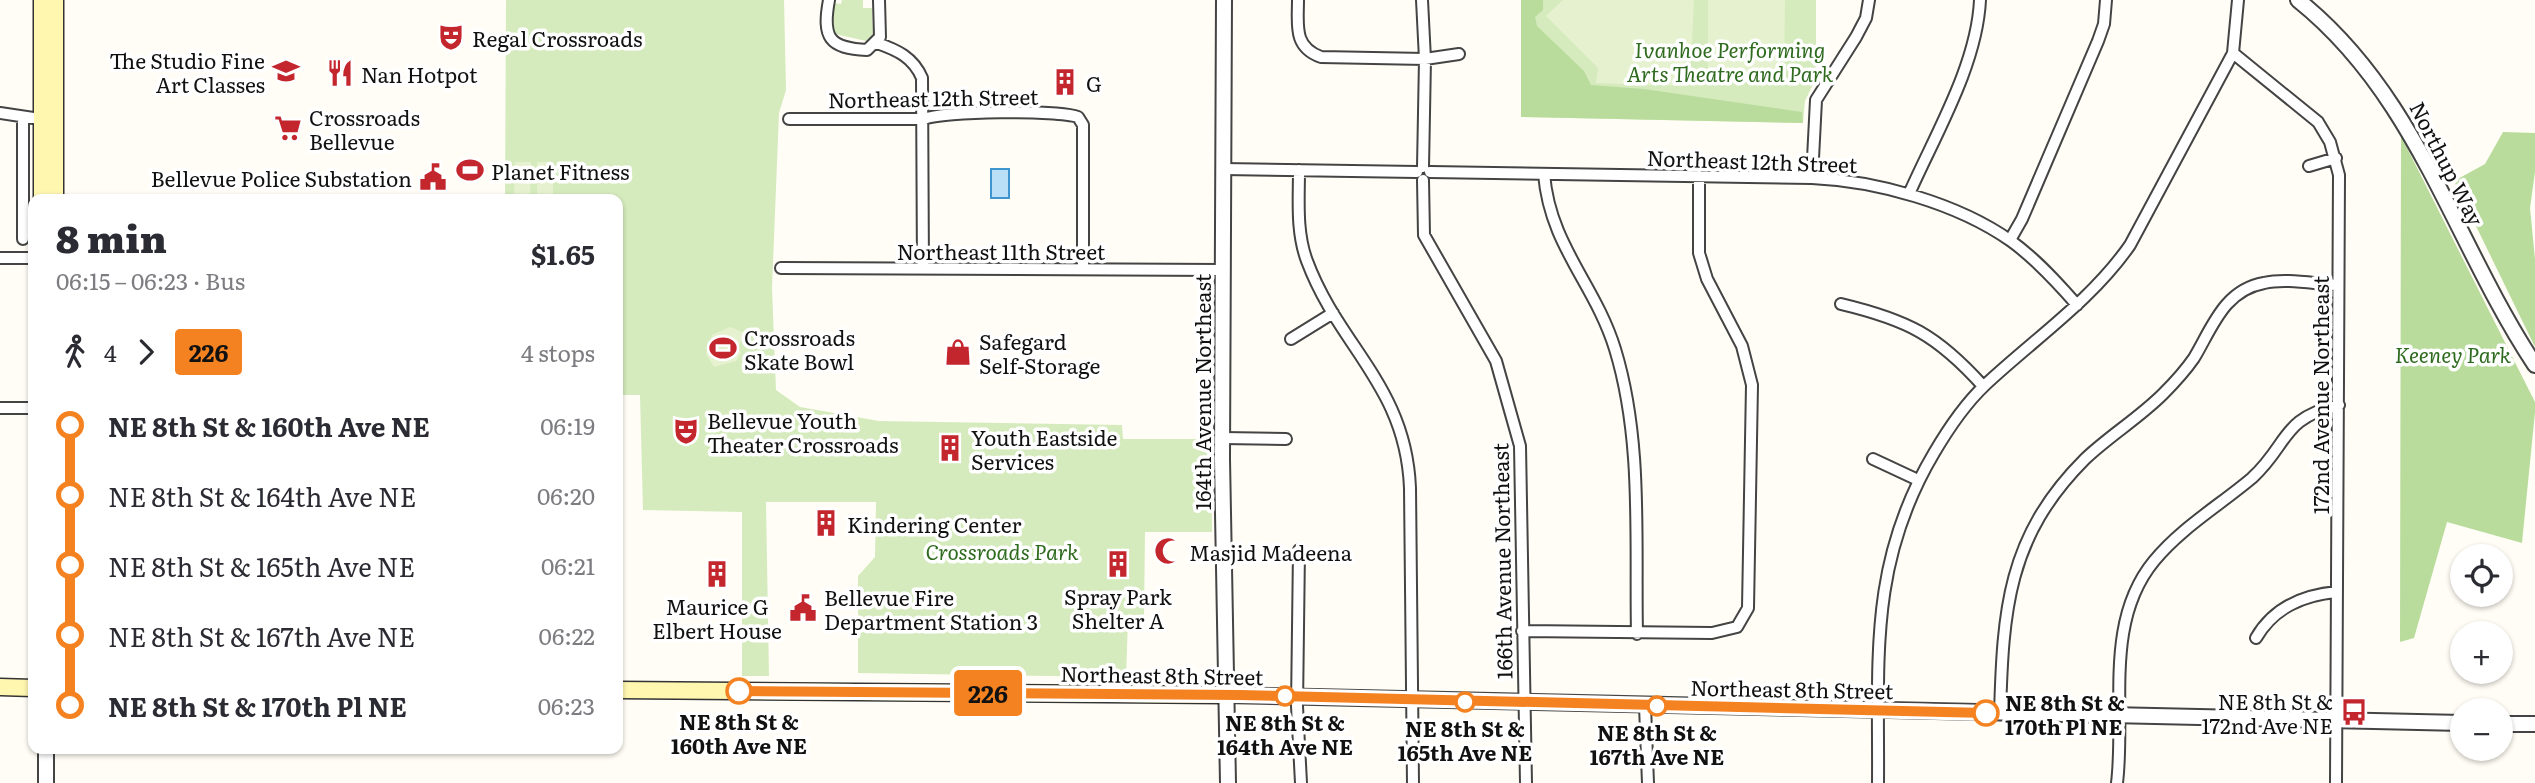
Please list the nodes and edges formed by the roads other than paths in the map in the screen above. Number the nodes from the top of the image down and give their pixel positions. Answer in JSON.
{"nodes":[{"id":1,"x":42,"y":0,"type":"edge"},
{"id":2,"x":55,"y":0,"type":"edge"},
{"id":3,"x":829,"y":0,"type":"edge"},
{"id":4,"x":879,"y":0,"type":"edge"},
{"id":5,"x":1224,"y":0,"type":"edge"},
{"id":6,"x":1298,"y":0,"type":"edge"},
{"id":7,"x":1422,"y":0,"type":"edge"},
{"id":8,"x":1869,"y":0,"type":"edge"},
{"id":9,"x":1980,"y":0,"type":"edge"},
{"id":10,"x":2238,"y":0,"type":"edge"},
{"id":11,"x":2298,"y":0,"type":"edge"},
{"id":12,"x":2106,"y":1,"type":"edge"},
{"id":13,"x":877,"y":43,"type":"junction"},
{"id":14,"x":2233,"y":53,"type":"junction"},
{"id":15,"x":1459,"y":54,"type":"dead end"},
{"id":16,"x":1425,"y":59,"type":"junction"},
{"id":17,"x":0,"y":113,"type":"edge"},
{"id":18,"x":23,"y":117,"type":"junction"},
{"id":19,"x":40,"y":119,"type":"junction"},
{"id":20,"x":789,"y":119,"type":"dead end"},
{"id":21,"x":925,"y":119,"type":"junction"},
{"id":22,"x":2336,"y":158,"type":"junction"},
{"id":23,"x":2309,"y":166,"type":"dead end"},
{"id":24,"x":1223,"y":169,"type":"junction"},
{"id":25,"x":1300,"y":170,"type":"junction"},
{"id":26,"x":1423,"y":173,"type":"junction"},
{"id":27,"x":1544,"y":174,"type":"junction"},
{"id":28,"x":1699,"y":176,"type":"junction"},
{"id":29,"x":1812,"y":177,"type":"junction"},
{"id":30,"x":42,"y":194,"type":"edge"},
{"id":31,"x":55,"y":194,"type":"edge"},
{"id":32,"x":1909,"y":194,"type":"junction"},
{"id":33,"x":23,"y":239,"type":"dead end"},
{"id":34,"x":2010,"y":240,"type":"junction"},
{"id":35,"x":0,"y":258,"type":"edge"},
{"id":36,"x":28,"y":258,"type":"edge"},
{"id":37,"x":781,"y":268,"type":"dead end"},
{"id":38,"x":923,"y":269,"type":"junction"},
{"id":39,"x":1083,"y":270,"type":"junction"},
{"id":40,"x":1222,"y":270,"type":"junction"},
{"id":41,"x":2338,"y":285,"type":"junction"},
{"id":42,"x":1841,"y":304,"type":"dead end"},
{"id":43,"x":2077,"y":305,"type":"junction"},
{"id":44,"x":1333,"y":313,"type":"junction"},
{"id":45,"x":1291,"y":339,"type":"dead end"},
{"id":46,"x":2535,"y":365,"type":"edge"},
{"id":47,"x":1983,"y":386,"type":"junction"},
{"id":48,"x":2339,"y":405,"type":"junction"},
{"id":49,"x":0,"y":408,"type":"edge"},
{"id":50,"x":28,"y":408,"type":"edge"},
{"id":51,"x":1223,"y":438,"type":"junction"},
{"id":52,"x":1286,"y":439,"type":"dead end"},
{"id":53,"x":1873,"y":458,"type":"dead end"},
{"id":54,"x":1918,"y":480,"type":"junction"},
{"id":55,"x":1299,"y":550,"type":"dead end"},
{"id":56,"x":2337,"y":592,"type":"junction"},
{"id":57,"x":1522,"y":631,"type":"junction"},
{"id":58,"x":1636,"y":634,"type":"junction"},
{"id":59,"x":2256,"y":638,"type":"dead end"},
{"id":60,"x":0,"y":687,"type":"edge"},
{"id":61,"x":28,"y":688,"type":"edge"},
{"id":62,"x":623,"y":690,"type":"edge"},
{"id":63,"x":1225,"y":695,"type":"junction"},
{"id":64,"x":1297,"y":696,"type":"junction"},
{"id":65,"x":1409,"y":699,"type":"junction"},
{"id":66,"x":1523,"y":702,"type":"junction"},
{"id":67,"x":1645,"y":706,"type":"junction"},
{"id":68,"x":1878,"y":711,"type":"junction"},
{"id":69,"x":2000,"y":714,"type":"junction"},
{"id":70,"x":2119,"y":717,"type":"junction"},
{"id":71,"x":2337,"y":723,"type":"junction"},
{"id":72,"x":2450,"y":723,"type":"edge"},
{"id":73,"x":2513,"y":724,"type":"edge"},
{"id":74,"x":2535,"y":724,"type":"edge"},
{"id":75,"x":46,"y":754,"type":"edge"},
{"id":76,"x":46,"y":783,"type":"edge"},
{"id":77,"x":1228,"y":783,"type":"edge"},
{"id":78,"x":1301,"y":783,"type":"edge"},
{"id":79,"x":1413,"y":783,"type":"edge"},
{"id":80,"x":1526,"y":783,"type":"edge"},
{"id":81,"x":1648,"y":783,"type":"edge"},
{"id":82,"x":1878,"y":783,"type":"edge"},
{"id":83,"x":2118,"y":783,"type":"edge"},
{"id":84,"x":2336,"y":783,"type":"edge"}],
"edges":[{"from":1,"to":19,"type":"main road"},
{"from":2,"to":31,"type":"main road"},
{"from":3,"to":13,"type":"street"},
{"from":4,"to":13,"type":"street"},
{"from":5,"to":24,"type":"street","name":"164th Avenue Northeast"},
{"from":6,"to":16,"type":"street"},
{"from":7,"to":16,"type":"street","name":"166th Avenue Northeast"},
{"from":8,"to":29,"type":"street"},
{"from":9,"to":32,"type":"street"},
{"from":10,"to":14,"type":"street"},
{"from":11,"to":46,"type":"street","name":"Northup Way"},
{"from":12,"to":34,"type":"street"},
{"from":13,"to":21,"type":"street"},
{"from":14,"to":22,"type":"street","name":"172nd Avenue Northeast"},
{"from":14,"to":43,"type":"street"},
{"from":15,"to":16,"type":"street"},
{"from":16,"to":26,"type":"street","name":"166th Avenue Northeast"},
{"from":17,"to":18,"type":"street"},
{"from":18,"to":19,"type":"street"},
{"from":18,"to":33,"type":"street"},
{"from":19,"to":30,"type":"main road"},
{"from":20,"to":21,"type":"street","name":"Northeast 12th Street"},
{"from":21,"to":38,"type":"street"},
{"from":21,"to":39,"type":"street","name":"Northeast 12th Street"},
{"from":22,"to":23,"type":"street"},
{"from":22,"to":41,"type":"street","name":"172nd Avenue Northeast"},
{"from":24,"to":25,"type":"street","name":"Northeast 12th Street"},
{"from":24,"to":40,"type":"street","name":"164th Avenue Northeast"},
{"from":25,"to":26,"type":"street","name":"Northeast 12th Street"},
{"from":25,"to":44,"type":"street"},
{"from":26,"to":27,"type":"street","name":"Northeast 12th Street"},
{"from":26,"to":57,"type":"street","name":"166th Avenue Northeast"},
{"from":27,"to":28,"type":"street","name":"Northeast 12th Street"},
{"from":27,"to":58,"type":"street"},
{"from":28,"to":29,"type":"street","name":"Northeast 12th Street"},
{"from":28,"to":58,"type":"street"},
{"from":29,"to":32,"type":"street","name":"Northeast 12th Street"},
{"from":32,"to":34,"type":"street","name":"Northeast 12th Street"},
{"from":34,"to":43,"type":"street","name":"Northeast 12th Street"},
{"from":35,"to":36,"type":"street"},
{"from":37,"to":38,"type":"street","name":"Northeast 11th Street"},
{"from":38,"to":39,"type":"street","name":"Northeast 11th Street"},
{"from":39,"to":40,"type":"street","name":"Northeast 11th Street"},
{"from":40,"to":51,"type":"street","name":"164th Avenue Northeast"},
{"from":41,"to":48,"type":"street","name":"172nd Avenue Northeast"},
{"from":41,"to":69,"type":"street"},
{"from":42,"to":47,"type":"street"},
{"from":43,"to":47,"type":"street"},
{"from":44,"to":45,"type":"street"},
{"from":44,"to":65,"type":"street"},
{"from":47,"to":54,"type":"street"},
{"from":48,"to":56,"type":"street","name":"172nd Avenue Northeast"},
{"from":48,"to":70,"type":"street"},
{"from":49,"to":50,"type":"street"},
{"from":51,"to":52,"type":"street"},
{"from":51,"to":63,"type":"street","name":"164th Avenue Northeast"},
{"from":53,"to":54,"type":"street"},
{"from":54,"to":68,"type":"street"},
{"from":55,"to":64,"type":"street"},
{"from":56,"to":59,"type":"street"},
{"from":56,"to":71,"type":"street","name":"172nd Avenue Northeast"},
{"from":57,"to":58,"type":"street"},
{"from":57,"to":66,"type":"street","name":"166th Avenue Northeast"},
{"from":60,"to":61,"type":"main road"},
{"from":62,"to":63,"type":"main road","name":"Northeast 8th Street"},
{"from":63,"to":64,"type":"street","name":"Northeast 8th Street"},
{"from":63,"to":77,"type":"street","name":"164th Avenue Northeast"},
{"from":64,"to":65,"type":"street","name":"Northeast 8th Street"},
{"from":64,"to":78,"type":"street"},
{"from":65,"to":66,"type":"street","name":"Northeast 8th Street"},
{"from":65,"to":79,"type":"street"},
{"from":66,"to":67,"type":"street","name":"Northeast 8th Street"},
{"from":66,"to":80,"type":"street","name":"166th Avenue Northeast"},
{"from":67,"to":68,"type":"street","name":"Northeast 8th Street"},
{"from":67,"to":81,"type":"street"},
{"from":68,"to":69,"type":"street","name":"Northeast 8th Street"},
{"from":68,"to":82,"type":"street"},
{"from":69,"to":70,"type":"street","name":"Northeast 8th Street"},
{"from":70,"to":71,"type":"street","name":"Northeast 8th Street"},
{"from":70,"to":83,"type":"street"},
{"from":71,"to":72,"type":"street","name":"Northeast 8th Street"},
{"from":71,"to":84,"type":"street","name":"172nd Avenue Northeast"},
{"from":73,"to":74,"type":"street"},
{"from":75,"to":76,"type":"street"}]}
